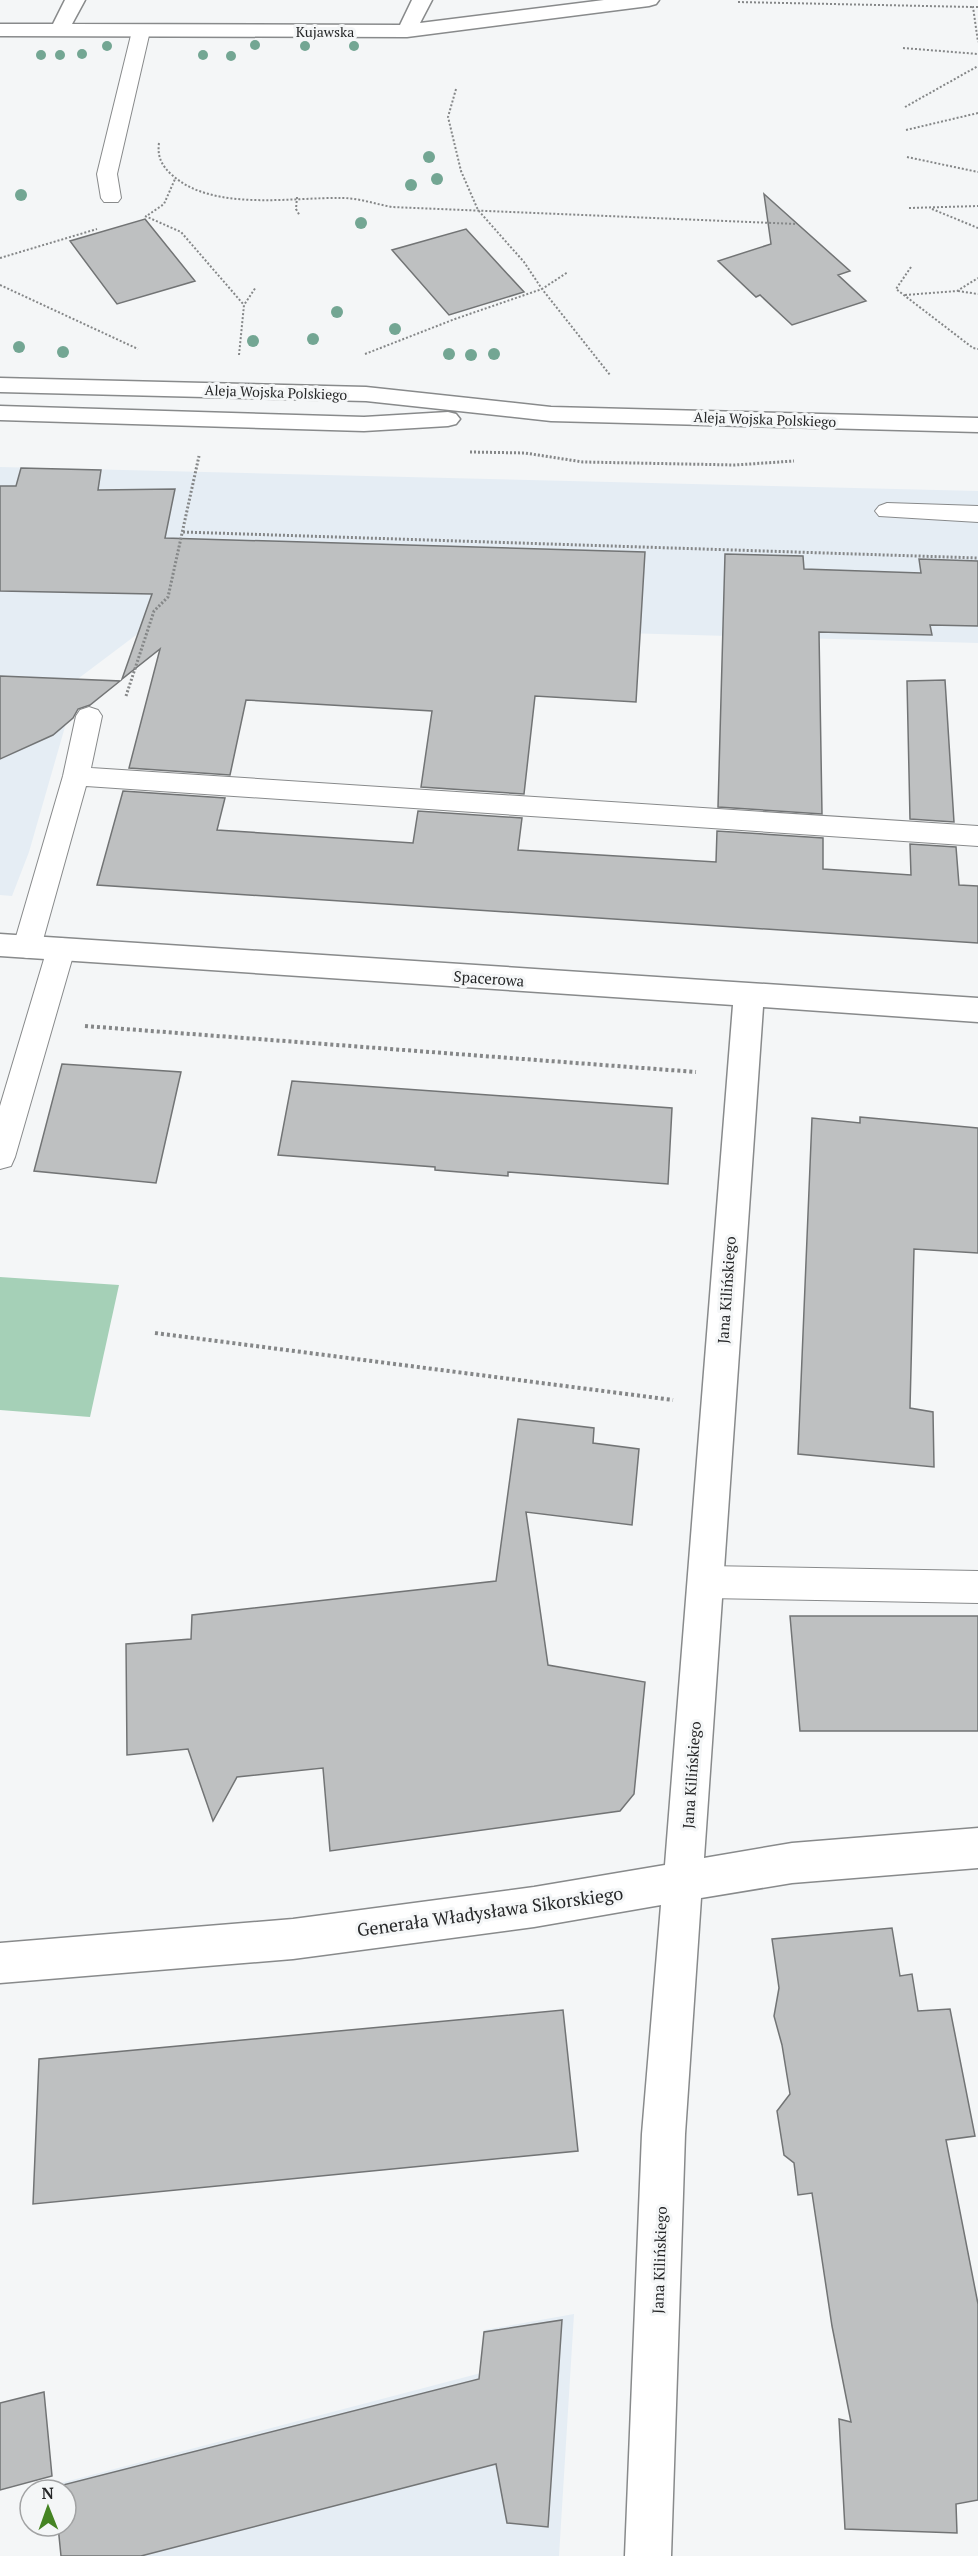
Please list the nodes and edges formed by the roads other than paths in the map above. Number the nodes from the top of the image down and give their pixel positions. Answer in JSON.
{"nodes":[{"id":1,"x":75,"y":0,"type":"edge"},
{"id":2,"x":422,"y":0,"type":"edge"},
{"id":3,"x":649,"y":0,"type":"edge"},
{"id":4,"x":0,"y":30,"type":"edge"},
{"id":5,"x":60,"y":30,"type":"junction"},
{"id":6,"x":141,"y":31,"type":"junction"},
{"id":7,"x":407,"y":31,"type":"junction"},
{"id":8,"x":111,"y":198,"type":"dead end"},
{"id":9,"x":0,"y":385,"type":"edge"},
{"id":10,"x":0,"y":413,"type":"edge"},
{"id":11,"x":551,"y":414,"type":"junction"},
{"id":12,"x":978,"y":425,"type":"edge"},
{"id":13,"x":887,"y":511,"type":"dead end"},
{"id":14,"x":978,"y":514,"type":"edge"},
{"id":15,"x":89,"y":716,"type":"road end"},
{"id":16,"x":76,"y":776,"type":"junction"},
{"id":17,"x":978,"y":836,"type":"edge"},
{"id":18,"x":13,"y":946,"type":"edge"},
{"id":19,"x":61,"y":949,"type":"junction"},
{"id":20,"x":749,"y":995,"type":"junction"},
{"id":21,"x":978,"y":1010,"type":"edge"},
{"id":22,"x":0,"y":1157,"type":"edge"},
{"id":23,"x":706,"y":1582,"type":"junction"},
{"id":24,"x":978,"y":1587,"type":"edge"},
{"id":25,"x":978,"y":1848,"type":"edge"},
{"id":26,"x":683,"y":1882,"type":"junction"},
{"id":27,"x":0,"y":1963,"type":"edge"},
{"id":28,"x":648,"y":2556,"type":"edge"}],
"edges":[{"from":1,"to":5,"type":"street"},
{"from":2,"to":7,"type":"street"},
{"from":3,"to":7,"type":"street","name":"Kujawska"},
{"from":4,"to":5,"type":"street","name":"Kujawska"},
{"from":5,"to":6,"type":"street","name":"Kujawska"},
{"from":6,"to":7,"type":"street","name":"Kujawska"},
{"from":6,"to":8,"type":"lane"},
{"from":9,"to":11,"type":"street","name":"Aleja Wojska Polskiego"},
{"from":10,"to":11,"type":"street","name":"Aleja Wojska Polskiego"},
{"from":11,"to":12,"type":"street","name":"Aleja Wojska Polskiego"},
{"from":13,"to":14,"type":"lane"},
{"from":15,"to":16,"type":"lane"},
{"from":16,"to":17,"type":"lane"},
{"from":16,"to":18,"type":"lane"},
{"from":18,"to":19,"type":"street","name":"Spacerowa"},
{"from":19,"to":20,"type":"street","name":"Spacerowa"},
{"from":19,"to":22,"type":"lane"},
{"from":20,"to":21,"type":"street","name":"Spacerowa"},
{"from":20,"to":23,"type":"street","name":"Jana Kilińskiego"},
{"from":23,"to":24,"type":"lane"},
{"from":23,"to":26,"type":"street","name":"Jana Kilińskiego"},
{"from":25,"to":26,"type":"street","name":"Generała Władysława Sikorskiego"},
{"from":26,"to":27,"type":"street","name":"Generała Władysława Sikorskiego"},
{"from":26,"to":28,"type":"street","name":"Jana Kilińskiego"}]}
